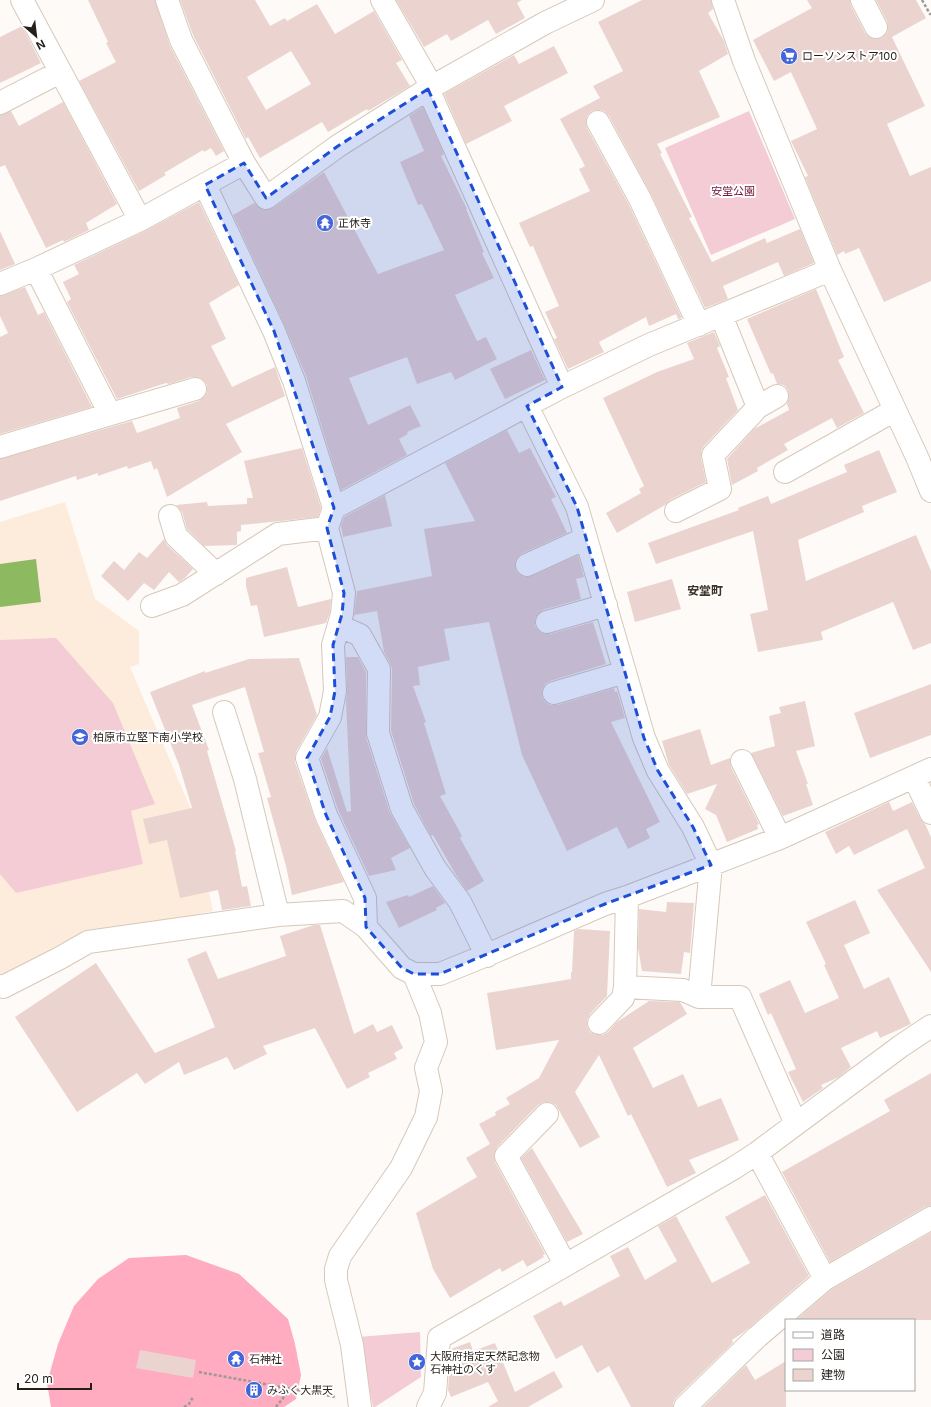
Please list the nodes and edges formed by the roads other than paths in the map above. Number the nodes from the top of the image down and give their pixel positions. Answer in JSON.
{"nodes":[{"id":1,"x":22,"y":0,"type":"edge"},
{"id":2,"x":167,"y":0,"type":"edge"},
{"id":3,"x":382,"y":0,"type":"edge"},
{"id":4,"x":593,"y":0,"type":"edge"},
{"id":5,"x":723,"y":0,"type":"edge"},
{"id":6,"x":862,"y":0,"type":"edge"},
{"id":7,"x":876,"y":27,"type":"dead end"},
{"id":8,"x":60,"y":72,"type":"junction"},
{"id":9,"x":430,"y":88,"type":"junction"},
{"id":10,"x":0,"y":103,"type":"edge"},
{"id":11,"x":598,"y":122,"type":"dead end"},
{"id":12,"x":244,"y":164,"type":"junction"},
{"id":13,"x":205,"y":185,"type":"junction"},
{"id":14,"x":140,"y":220,"type":"junction"},
{"id":15,"x":36,"y":269,"type":"junction"},
{"id":16,"x":830,"y":270,"type":"junction"},
{"id":17,"x":0,"y":284,"type":"edge"},
{"id":18,"x":721,"y":315,"type":"junction"},
{"id":19,"x":699,"y":325,"type":"junction"},
{"id":20,"x":562,"y":387,"type":"junction"},
{"id":21,"x":195,"y":389,"type":"dead end"},
{"id":22,"x":777,"y":396,"type":"dead end"},
{"id":23,"x":526,"y":406,"type":"junction"},
{"id":24,"x":758,"y":407,"type":"junction"},
{"id":25,"x":895,"y":410,"type":"junction"},
{"id":26,"x":110,"y":414,"type":"junction"},
{"id":27,"x":0,"y":447,"type":"edge"},
{"id":28,"x":924,"y":455,"type":"edge"},
{"id":29,"x":784,"y":472,"type":"dead end"},
{"id":30,"x":931,"y":491,"type":"edge"},
{"id":31,"x":676,"y":511,"type":"dead end"},
{"id":32,"x":170,"y":516,"type":"dead end"},
{"id":33,"x":331,"y":518,"type":"junction"},
{"id":34,"x":586,"y":538,"type":"junction"},
{"id":35,"x":527,"y":565,"type":"dead end"},
{"id":36,"x":216,"y":574,"type":"junction"},
{"id":37,"x":606,"y":605,"type":"junction"},
{"id":38,"x":152,"y":606,"type":"dead end"},
{"id":39,"x":547,"y":622,"type":"dead end"},
{"id":40,"x":339,"y":626,"type":"junction"},
{"id":41,"x":625,"y":672,"type":"junction"},
{"id":42,"x":554,"y":693,"type":"dead end"},
{"id":43,"x":224,"y":712,"type":"dead end"},
{"id":44,"x":742,"y":761,"type":"dead end"},
{"id":45,"x":922,"y":773,"type":"edge"},
{"id":46,"x":931,"y":813,"type":"edge"},
{"id":47,"x":780,"y":838,"type":"junction"},
{"id":48,"x":711,"y":865,"type":"junction"},
{"id":49,"x":627,"y":897,"type":"junction"},
{"id":50,"x":278,"y":915,"type":"junction"},
{"id":51,"x":366,"y":927,"type":"junction"},
{"id":52,"x":487,"y":956,"type":"junction"},
{"id":53,"x":414,"y":974,"type":"junction"},
{"id":54,"x":0,"y":986,"type":"edge"},
{"id":55,"x":625,"y":987,"type":"junction"},
{"id":56,"x":699,"y":997,"type":"junction"},
{"id":57,"x":599,"y":1023,"type":"dead end"},
{"id":58,"x":931,"y":1026,"type":"edge"},
{"id":59,"x":547,"y":1114,"type":"dead end"},
{"id":60,"x":796,"y":1124,"type":"junction"},
{"id":61,"x":757,"y":1153,"type":"junction"},
{"id":62,"x":931,"y":1218,"type":"edge"},
{"id":63,"x":565,"y":1264,"type":"junction"},
{"id":64,"x":824,"y":1279,"type":"junction"},
{"id":65,"x":351,"y":1402,"type":"edge"},
{"id":66,"x":428,"y":1407,"type":"edge"},
{"id":67,"x":685,"y":1407,"type":"edge"}],
"edges":[{"from":1,"to":8,"type":"street"},
{"from":2,"to":12,"type":"street"},
{"from":3,"to":9,"type":"street"},
{"from":4,"to":9,"type":"street"},
{"from":5,"to":16,"type":"street"},
{"from":6,"to":7,"type":"street"},
{"from":8,"to":10,"type":"street"},
{"from":8,"to":14,"type":"street"},
{"from":9,"to":12,"type":"street"},
{"from":9,"to":20,"type":"street"},
{"from":11,"to":19,"type":"street"},
{"from":12,"to":13,"type":"street"},
{"from":13,"to":14,"type":"street"},
{"from":13,"to":33,"type":"street"},
{"from":14,"to":15,"type":"street"},
{"from":15,"to":17,"type":"street"},
{"from":15,"to":26,"type":"street"},
{"from":16,"to":18,"type":"street"},
{"from":16,"to":25,"type":"street"},
{"from":18,"to":19,"type":"street"},
{"from":18,"to":24,"type":"street"},
{"from":19,"to":20,"type":"street"},
{"from":20,"to":23,"type":"street"},
{"from":21,"to":26,"type":"street"},
{"from":22,"to":24,"type":"street"},
{"from":23,"to":33,"type":"street"},
{"from":23,"to":34,"type":"street"},
{"from":24,"to":31,"type":"street"},
{"from":25,"to":28,"type":"street"},
{"from":25,"to":29,"type":"street"},
{"from":26,"to":27,"type":"street"},
{"from":28,"to":30,"type":"street"},
{"from":32,"to":36,"type":"street"},
{"from":33,"to":36,"type":"street"},
{"from":33,"to":40,"type":"street"},
{"from":34,"to":35,"type":"street"},
{"from":34,"to":37,"type":"street"},
{"from":36,"to":38,"type":"street"},
{"from":37,"to":39,"type":"street"},
{"from":37,"to":41,"type":"street"},
{"from":40,"to":51,"type":"street"},
{"from":40,"to":52,"type":"street"},
{"from":41,"to":42,"type":"street"},
{"from":41,"to":48,"type":"street"},
{"from":43,"to":50,"type":"street"},
{"from":44,"to":47,"type":"street"},
{"from":45,"to":46,"type":"street"},
{"from":45,"to":47,"type":"street"},
{"from":47,"to":48,"type":"street"},
{"from":48,"to":49,"type":"street"},
{"from":48,"to":56,"type":"street"},
{"from":49,"to":52,"type":"street"},
{"from":49,"to":55,"type":"street"},
{"from":50,"to":51,"type":"street"},
{"from":50,"to":54,"type":"street"},
{"from":51,"to":53,"type":"street"},
{"from":52,"to":53,"type":"street"},
{"from":53,"to":65,"type":"street"},
{"from":55,"to":56,"type":"street"},
{"from":55,"to":57,"type":"street"},
{"from":56,"to":60,"type":"street"},
{"from":58,"to":60,"type":"street"},
{"from":59,"to":63,"type":"street"},
{"from":60,"to":61,"type":"street"},
{"from":61,"to":63,"type":"street"},
{"from":61,"to":64,"type":"street"},
{"from":62,"to":64,"type":"street"},
{"from":63,"to":66,"type":"street"},
{"from":64,"to":67,"type":"street"}]}
